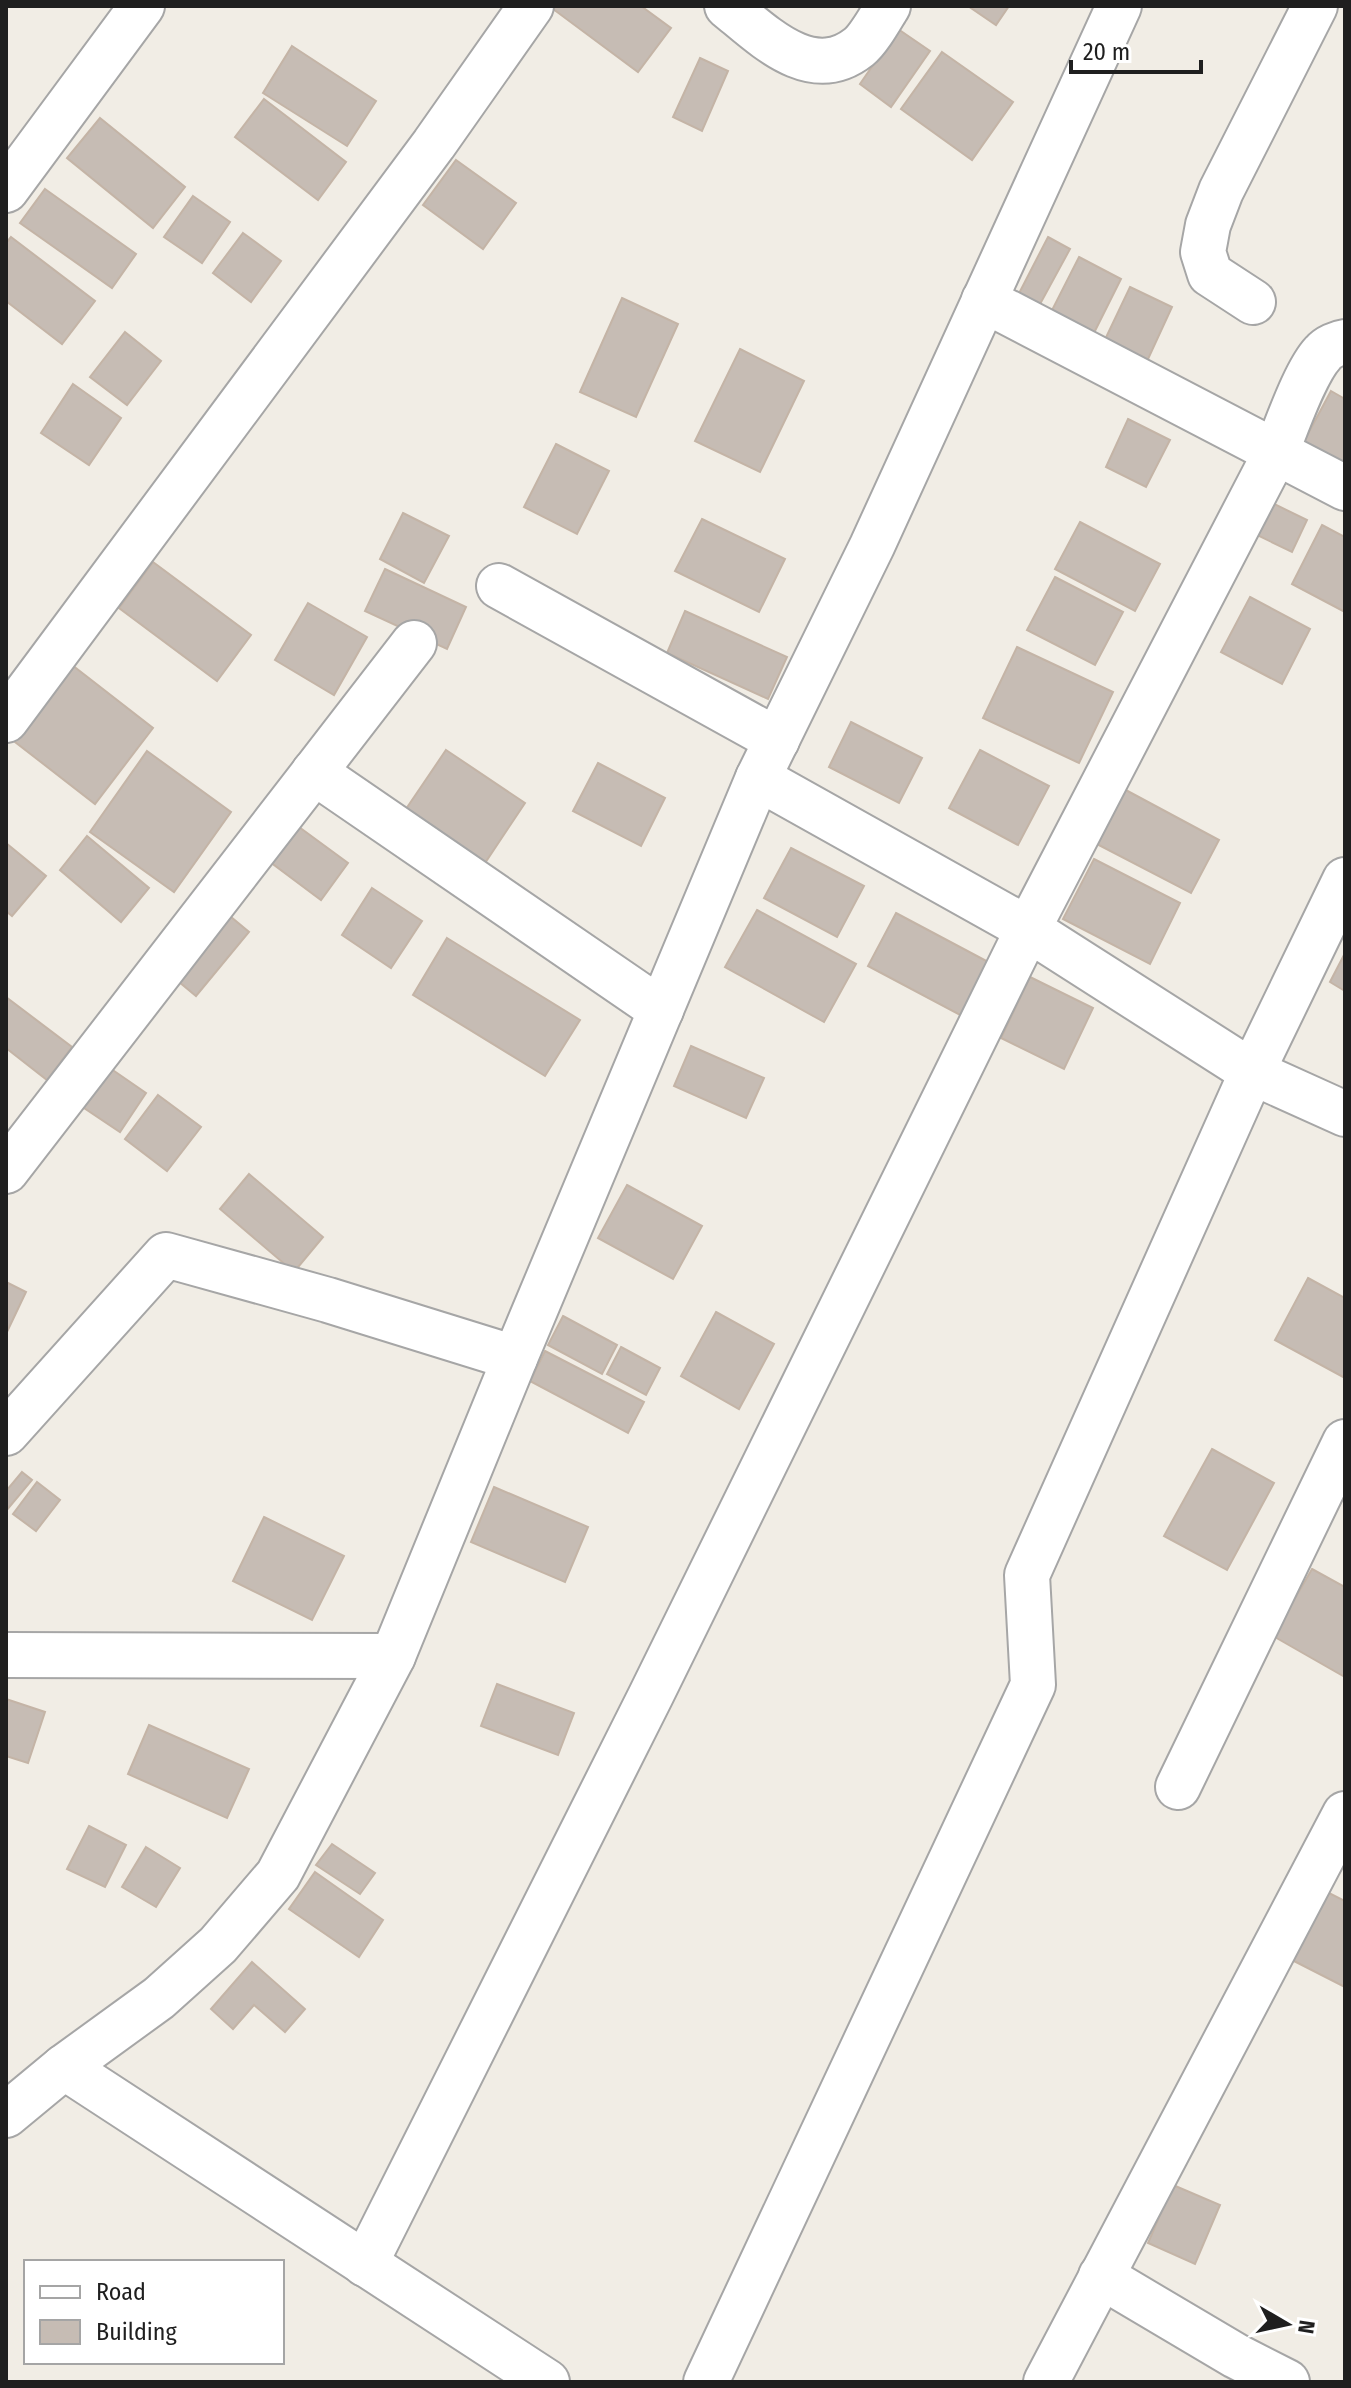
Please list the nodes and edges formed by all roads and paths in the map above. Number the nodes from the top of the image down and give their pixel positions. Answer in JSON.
{"nodes":[{"id":1,"x":142,"y":6,"type":"edge"},
{"id":2,"x":531,"y":6,"type":"edge"},
{"id":3,"x":727,"y":6,"type":"edge"},
{"id":4,"x":888,"y":6,"type":"edge"},
{"id":5,"x":1119,"y":6,"type":"edge"},
{"id":6,"x":1315,"y":6,"type":"edge"},
{"id":7,"x":6,"y":190,"type":"edge"},
{"id":8,"x":984,"y":300,"type":"junction"},
{"id":9,"x":1253,"y":302,"type":"dead end"},
{"id":10,"x":1345,"y":342,"type":"edge"},
{"id":11,"x":1276,"y":452,"type":"junction"},
{"id":12,"x":1345,"y":488,"type":"edge"},
{"id":13,"x":499,"y":586,"type":"dead end"},
{"id":14,"x":414,"y":643,"type":"dead end"},
{"id":15,"x":6,"y":720,"type":"edge"},
{"id":16,"x":777,"y":740,"type":"junction"},
{"id":17,"x":314,"y":772,"type":"junction"},
{"id":18,"x":758,"y":778,"type":"junction"},
{"id":19,"x":1345,"y":880,"type":"edge"},
{"id":20,"x":1028,"y":929,"type":"junction"},
{"id":21,"x":661,"y":1010,"type":"junction"},
{"id":22,"x":1252,"y":1072,"type":"junction"},
{"id":23,"x":1345,"y":1114,"type":"edge"},
{"id":24,"x":6,"y":1171,"type":"edge"},
{"id":25,"x":515,"y":1358,"type":"junction"},
{"id":26,"x":6,"y":1433,"type":"edge"},
{"id":27,"x":1345,"y":1442,"type":"edge"},
{"id":28,"x":6,"y":1655,"type":"edge"},
{"id":29,"x":393,"y":1656,"type":"junction"},
{"id":30,"x":1178,"y":1787,"type":"dead end"},
{"id":31,"x":1345,"y":1814,"type":"edge"},
{"id":32,"x":64,"y":2067,"type":"junction"},
{"id":33,"x":8,"y":2111,"type":"edge"},
{"id":34,"x":365,"y":2264,"type":"junction"},
{"id":35,"x":1101,"y":2276,"type":"junction"},
{"id":36,"x":547,"y":2382,"type":"edge"},
{"id":37,"x":706,"y":2382,"type":"edge"},
{"id":38,"x":1046,"y":2382,"type":"edge"},
{"id":39,"x":1287,"y":2382,"type":"edge"}],
"edges":[{"from":1,"to":7,"type":"street"},
{"from":2,"to":15,"type":"street"},
{"from":3,"to":4,"type":"street"},
{"from":5,"to":8,"type":"street"},
{"from":6,"to":9,"type":"street"},
{"from":8,"to":11,"type":"street"},
{"from":8,"to":16,"type":"street"},
{"from":10,"to":11,"type":"street"},
{"from":11,"to":12,"type":"street"},
{"from":11,"to":20,"type":"street"},
{"from":13,"to":16,"type":"street"},
{"from":14,"to":17,"type":"street"},
{"from":16,"to":18,"type":"street"},
{"from":17,"to":21,"type":"street"},
{"from":17,"to":24,"type":"street"},
{"from":18,"to":20,"type":"street"},
{"from":18,"to":21,"type":"street"},
{"from":19,"to":22,"type":"street"},
{"from":20,"to":22,"type":"street"},
{"from":20,"to":34,"type":"street"},
{"from":21,"to":25,"type":"street"},
{"from":22,"to":23,"type":"street"},
{"from":22,"to":37,"type":"street"},
{"from":25,"to":26,"type":"street"},
{"from":25,"to":29,"type":"street"},
{"from":27,"to":30,"type":"street"},
{"from":28,"to":29,"type":"street"},
{"from":29,"to":32,"type":"street"},
{"from":31,"to":35,"type":"street"},
{"from":32,"to":33,"type":"street"},
{"from":32,"to":34,"type":"street"},
{"from":34,"to":36,"type":"street"},
{"from":35,"to":38,"type":"street"},
{"from":35,"to":39,"type":"street"}]}
